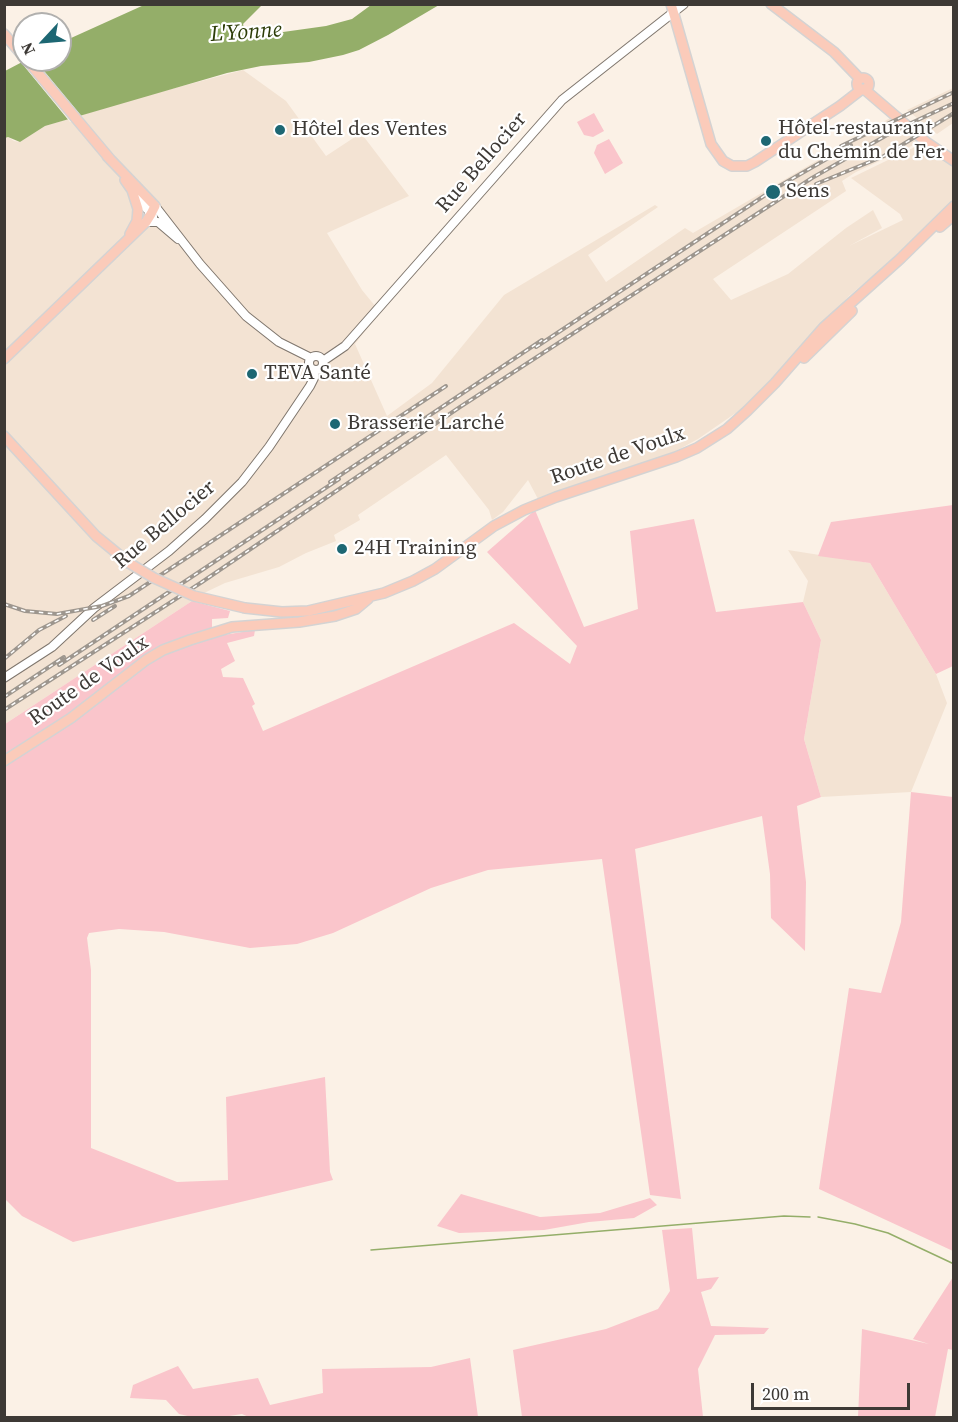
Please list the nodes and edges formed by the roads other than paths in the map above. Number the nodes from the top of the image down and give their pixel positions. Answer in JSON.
{"nodes":[{"id":1,"x":684,"y":4,"type":"edge"},
{"id":2,"x":771,"y":4,"type":"edge"},
{"id":3,"x":672,"y":9,"type":"edge"},
{"id":4,"x":37,"y":72,"type":"edge"},
{"id":5,"x":865,"y":88,"type":"junction"},
{"id":6,"x":954,"y":154,"type":"edge"},
{"id":7,"x":107,"y":156,"type":"junction"},
{"id":8,"x":954,"y":161,"type":"edge"},
{"id":9,"x":132,"y":190,"type":"junction"},
{"id":10,"x":954,"y":206,"type":"edge"},
{"id":11,"x":954,"y":215,"type":"edge"},
{"id":12,"x":149,"y":217,"type":"junction"},
{"id":13,"x":182,"y":242,"type":"junction"},
{"id":14,"x":311,"y":358,"type":"junction"},
{"id":15,"x":4,"y":359,"type":"edge"},
{"id":16,"x":323,"y":361,"type":"junction"},
{"id":17,"x":315,"y":370,"type":"junction"},
{"id":18,"x":775,"y":383,"type":"junction"},
{"id":19,"x":4,"y":430,"type":"edge"},
{"id":20,"x":4,"y":436,"type":"edge"},
{"id":21,"x":28,"y":461,"type":"junction"},
{"id":22,"x":370,"y":597,"type":"junction"},
{"id":23,"x":4,"y":678,"type":"edge"},
{"id":24,"x":4,"y":761,"type":"edge"}],
"edges":[{"from":1,"to":3,"type":"street","name":"Rue Bellocier"},
{"from":2,"to":5,"type":"main road"},
{"from":3,"to":5,"type":"main road"},
{"from":3,"to":16,"type":"street","name":"Rue Bellocier"},
{"from":4,"to":7,"type":"main road"},
{"from":5,"to":6,"type":"main road"},
{"from":5,"to":8,"type":"main road"},
{"from":7,"to":9,"type":"main road"},
{"from":7,"to":12,"type":"main road"},
{"from":9,"to":12,"type":"street"},
{"from":9,"to":12,"type":"main road"},
{"from":10,"to":18,"type":"main road","name":"Route de Voulx"},
{"from":11,"to":18,"type":"main road","name":"Route de Voulx"},
{"from":12,"to":13,"type":"street"},
{"from":12,"to":13,"type":"street"},
{"from":12,"to":15,"type":"main road"},
{"from":13,"to":14,"type":"street"},
{"from":14,"to":16,"type":"street"},
{"from":14,"to":17,"type":"street"},
{"from":16,"to":17,"type":"street"},
{"from":17,"to":23,"type":"street","name":"Rue Bellocier"},
{"from":18,"to":22,"type":"main road","name":"Route de Voulx"},
{"from":19,"to":21,"type":"main road"},
{"from":20,"to":21,"type":"main road"},
{"from":21,"to":22,"type":"main road","bridge":true},
{"from":22,"to":24,"type":"main road","name":"Route de Voulx"}]}
